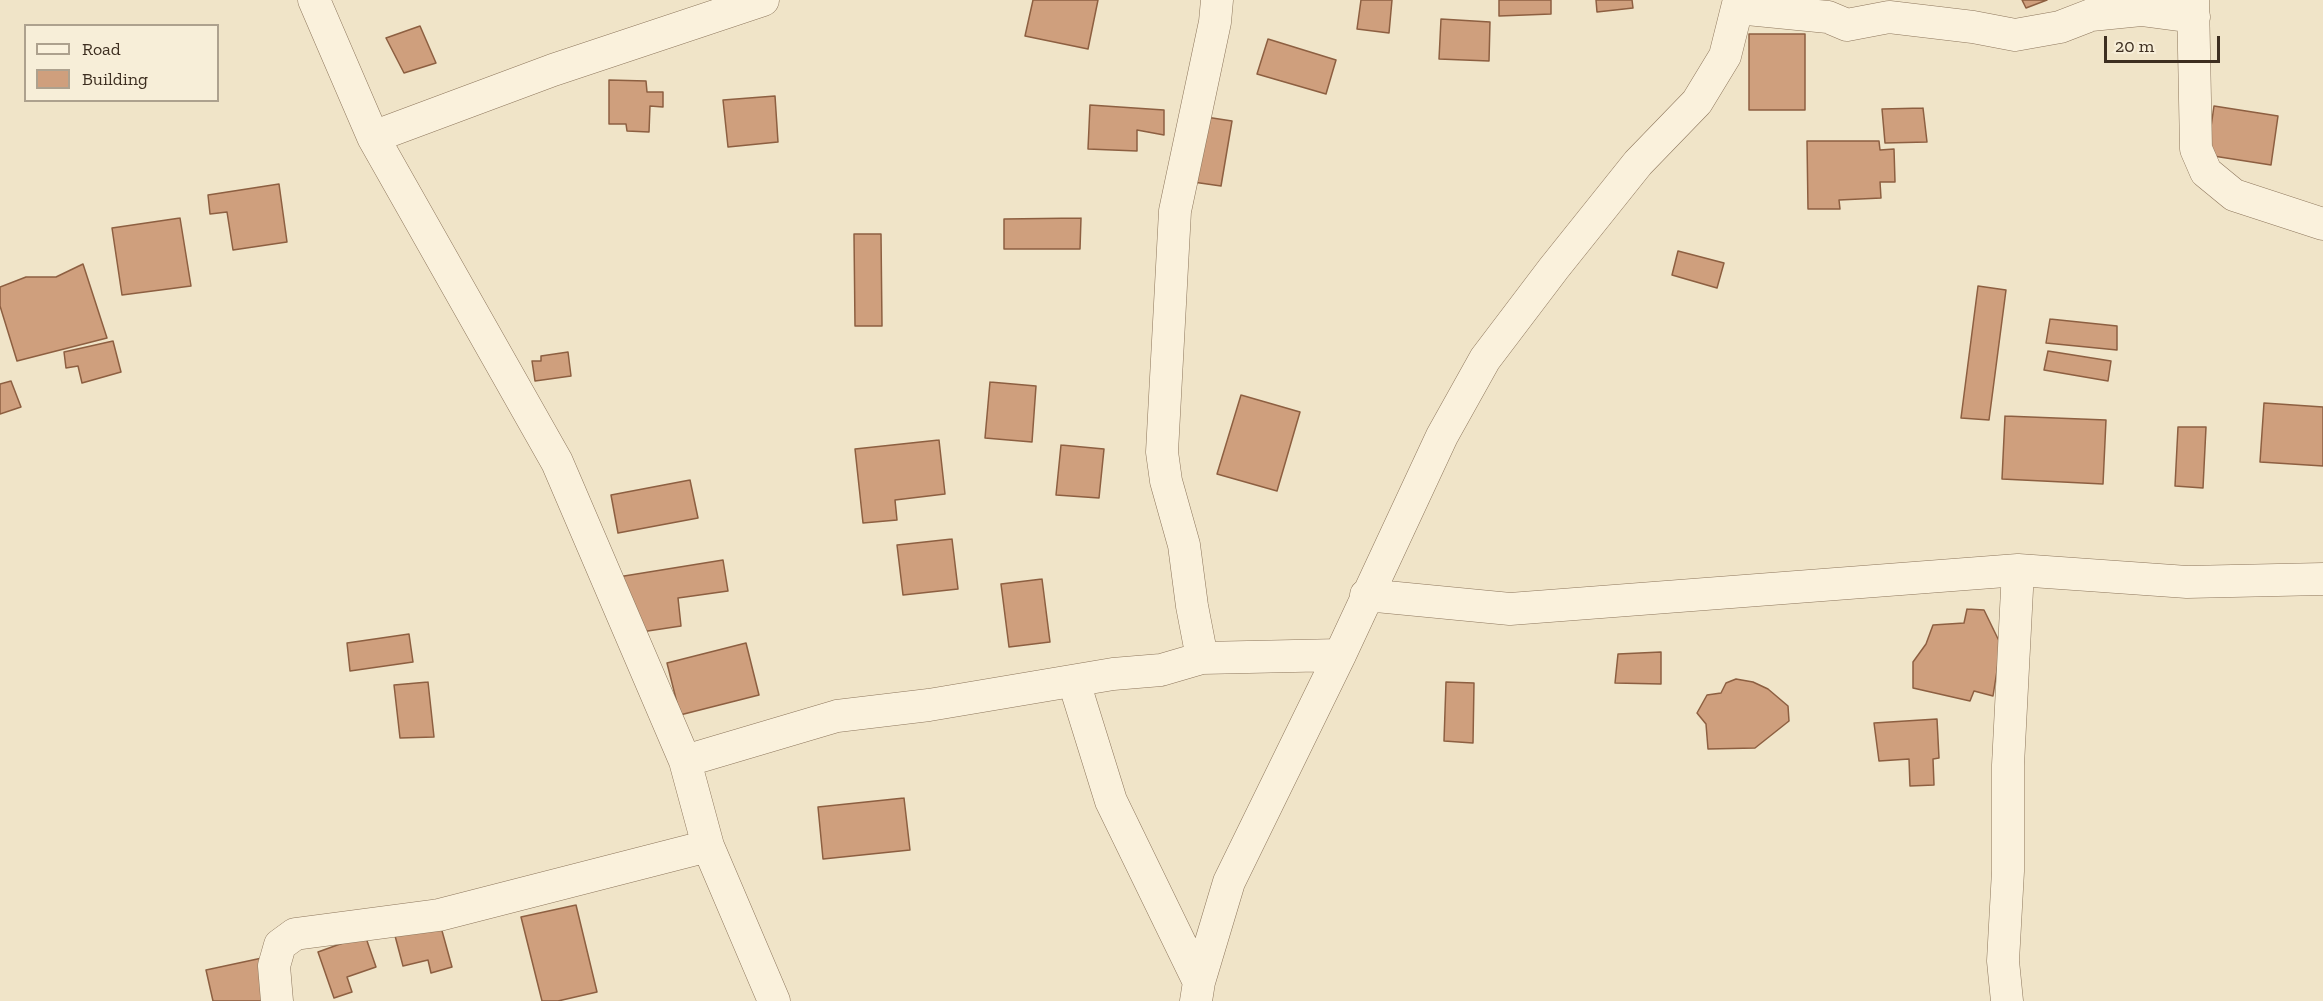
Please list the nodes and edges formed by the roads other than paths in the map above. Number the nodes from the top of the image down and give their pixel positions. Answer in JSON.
{"nodes":[{"id":1,"x":314,"y":0,"type":"edge"},
{"id":2,"x":763,"y":0,"type":"edge"},
{"id":3,"x":1216,"y":0,"type":"edge"},
{"id":4,"x":1738,"y":4,"type":"edge"},
{"id":5,"x":2194,"y":9,"type":"edge"},
{"id":6,"x":374,"y":137,"type":"junction"},
{"id":7,"x":2323,"y":224,"type":"edge"},
{"id":8,"x":2018,"y":570,"type":"junction"},
{"id":9,"x":2323,"y":579,"type":"edge"},
{"id":10,"x":1366,"y":595,"type":"junction"},
{"id":11,"x":1340,"y":655,"type":"junction"},
{"id":12,"x":1202,"y":658,"type":"junction"},
{"id":13,"x":1074,"y":682,"type":"junction"},
{"id":14,"x":685,"y":761,"type":"junction"},
{"id":15,"x":708,"y":846,"type":"junction"},
{"id":16,"x":1198,"y":992,"type":"edge"},
{"id":17,"x":277,"y":1001,"type":"edge"},
{"id":18,"x":774,"y":1001,"type":"edge"},
{"id":19,"x":2007,"y":1001,"type":"edge"}],
"edges":[{"from":1,"to":6,"type":"street"},
{"from":2,"to":6,"type":"street"},
{"from":3,"to":12,"type":"street"},
{"from":4,"to":5,"type":"street"},
{"from":4,"to":10,"type":"street"},
{"from":5,"to":7,"type":"street"},
{"from":6,"to":14,"type":"street"},
{"from":8,"to":9,"type":"street"},
{"from":8,"to":10,"type":"street"},
{"from":8,"to":19,"type":"street"},
{"from":10,"to":11,"type":"street"},
{"from":11,"to":12,"type":"street"},
{"from":11,"to":16,"type":"street"},
{"from":12,"to":13,"type":"street"},
{"from":13,"to":14,"type":"street"},
{"from":13,"to":16,"type":"street"},
{"from":14,"to":15,"type":"street"},
{"from":15,"to":17,"type":"street"},
{"from":15,"to":18,"type":"street"}]}
